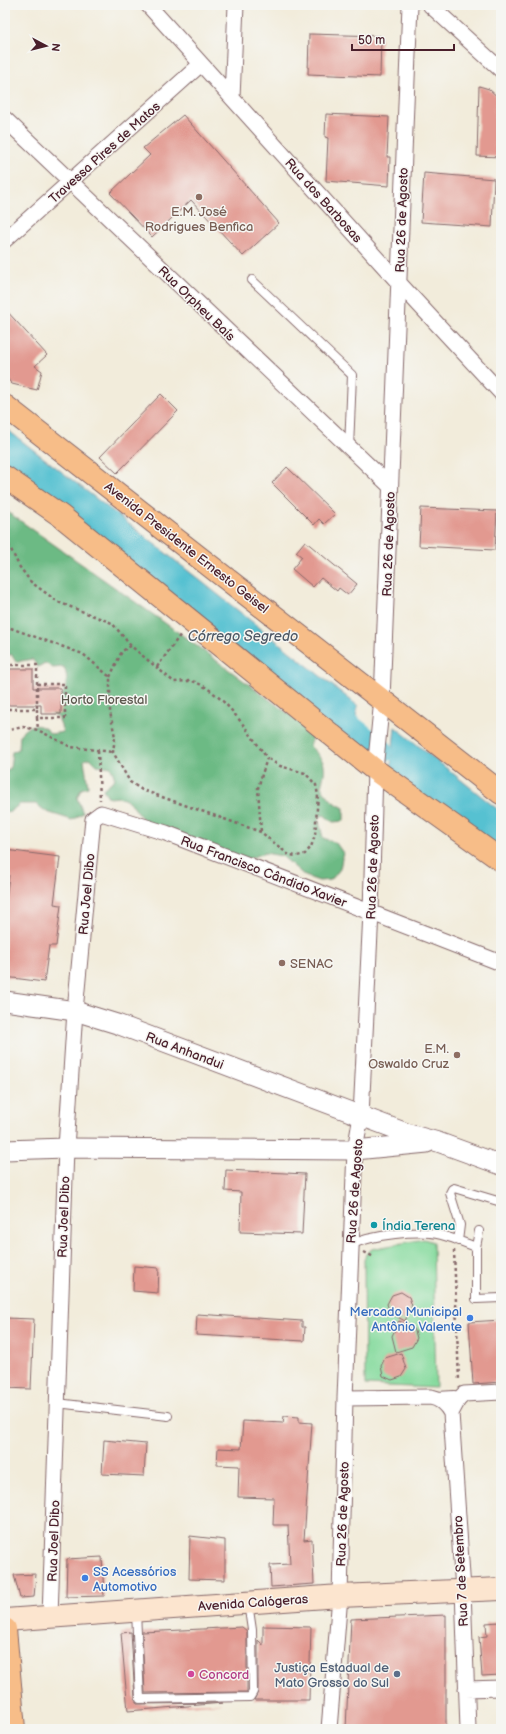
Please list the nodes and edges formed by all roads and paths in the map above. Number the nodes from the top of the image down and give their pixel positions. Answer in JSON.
{"nodes":[{"id":1,"x":148,"y":5,"type":"edge"},
{"id":2,"x":236,"y":5,"type":"edge"},
{"id":3,"x":410,"y":5,"type":"edge"},
{"id":4,"x":430,"y":5,"type":"edge"},
{"id":5,"x":201,"y":64,"type":"junction"},
{"id":6,"x":501,"y":70,"type":"edge"},
{"id":7,"x":232,"y":98,"type":"junction"},
{"id":8,"x":5,"y":120,"type":"edge"},
{"id":9,"x":71,"y":182,"type":"junction"},
{"id":10,"x":5,"y":240,"type":"edge"},
{"id":11,"x":252,"y":280,"type":"dead end"},
{"id":12,"x":399,"y":283,"type":"junction"},
{"id":13,"x":501,"y":393,"type":"edge"},
{"id":14,"x":5,"y":406,"type":"edge"},
{"id":15,"x":349,"y":448,"type":"junction"},
{"id":16,"x":5,"y":477,"type":"edge"},
{"id":17,"x":390,"y":486,"type":"junction"},
{"id":18,"x":5,"y":540,"type":"edge"},
{"id":19,"x":190,"y":622,"type":"junction"},
{"id":20,"x":5,"y":626,"type":"edge"},
{"id":21,"x":131,"y":646,"type":"junction"},
{"id":22,"x":5,"y":665,"type":"edge"},
{"id":23,"x":157,"y":667,"type":"junction"},
{"id":24,"x":110,"y":677,"type":"junction"},
{"id":25,"x":37,"y":684,"type":"junction"},
{"id":26,"x":5,"y":709,"type":"edge"},
{"id":27,"x":37,"y":709,"type":"junction"},
{"id":28,"x":381,"y":709,"type":"junction"},
{"id":29,"x":37,"y":718,"type":"junction"},
{"id":30,"x":38,"y":730,"type":"junction"},
{"id":31,"x":5,"y":731,"type":"edge"},
{"id":32,"x":98,"y":751,"type":"junction"},
{"id":33,"x":113,"y":752,"type":"junction"},
{"id":34,"x":267,"y":758,"type":"junction"},
{"id":35,"x":376,"y":766,"type":"junction"},
{"id":36,"x":501,"y":793,"type":"edge"},
{"id":37,"x":97,"y":816,"type":"junction"},
{"id":38,"x":261,"y":832,"type":"junction"},
{"id":39,"x":501,"y":860,"type":"edge"},
{"id":40,"x":371,"y":912,"type":"junction"},
{"id":41,"x":501,"y":963,"type":"edge"},
{"id":42,"x":5,"y":1001,"type":"edge"},
{"id":43,"x":75,"y":1011,"type":"junction"},
{"id":44,"x":361,"y":1116,"type":"junction"},
{"id":45,"x":438,"y":1142,"type":"junction"},
{"id":46,"x":66,"y":1148,"type":"junction"},
{"id":47,"x":5,"y":1150,"type":"edge"},
{"id":48,"x":355,"y":1150,"type":"junction"},
{"id":49,"x":501,"y":1165,"type":"edge"},
{"id":50,"x":499,"y":1202,"type":"edge"},
{"id":51,"x":479,"y":1231,"type":"dead end"},
{"id":52,"x":456,"y":1240,"type":"junction"},
{"id":53,"x":350,"y":1245,"type":"junction"},
{"id":54,"x":476,"y":1247,"type":"junction"},
{"id":55,"x":501,"y":1298,"type":"edge"},
{"id":56,"x":501,"y":1392,"type":"edge"},
{"id":57,"x":430,"y":1397,"type":"junction"},
{"id":58,"x":457,"y":1397,"type":"junction"},
{"id":59,"x":345,"y":1398,"type":"junction"},
{"id":60,"x":57,"y":1403,"type":"junction"},
{"id":61,"x":451,"y":1413,"type":"junction"},
{"id":62,"x":168,"y":1416,"type":"dead end"},
{"id":63,"x":501,"y":1588,"type":"edge"},
{"id":64,"x":463,"y":1590,"type":"junction"},
{"id":65,"x":340,"y":1596,"type":"junction"},
{"id":66,"x":248,"y":1602,"type":"junction"},
{"id":67,"x":136,"y":1610,"type":"junction"},
{"id":68,"x":50,"y":1616,"type":"junction"},
{"id":69,"x":5,"y":1620,"type":"edge"},
{"id":70,"x":5,"y":1629,"type":"edge"},
{"id":71,"x":501,"y":1688,"type":"edge"},
{"id":72,"x":466,"y":1689,"type":"junction"},
{"id":73,"x":14,"y":1729,"type":"edge"},
{"id":74,"x":330,"y":1729,"type":"edge"},
{"id":75,"x":468,"y":1729,"type":"edge"}],
"edges":[{"from":1,"to":5,"type":"street","name":"Rua dos Barbosas"},
{"from":2,"to":7,"type":"street"},
{"from":3,"to":12,"type":"street","name":"Rua 26 de Agosto"},
{"from":4,"to":6,"type":"street"},
{"from":5,"to":7,"type":"street","name":"Rua dos Barbosas"},
{"from":5,"to":9,"type":"street","name":"Travessa Pires de Matos"},
{"from":7,"to":12,"type":"street","name":"Rua dos Barbosas"},
{"from":8,"to":9,"type":"street","name":"Rua Orpheu Baís"},
{"from":9,"to":10,"type":"street","name":"Travessa Pires de Matos"},
{"from":9,"to":15,"type":"street","name":"Rua Orpheu Baís"},
{"from":11,"to":15,"type":"lane"},
{"from":12,"to":13,"type":"street","name":"Rua dos Barbosas"},
{"from":12,"to":17,"type":"street","name":"Rua 26 de Agosto"},
{"from":14,"to":28,"type":"main road","name":"Avenida Presidente Ernesto Geisel"},
{"from":15,"to":17,"type":"street","name":"Rua Orpheu Baís"},
{"from":16,"to":19,"type":"main road"},
{"from":17,"to":28,"type":"street","name":"Rua 26 de Agosto"},
{"from":18,"to":21,"type":"path"},
{"from":19,"to":23,"type":"path"},
{"from":19,"to":35,"type":"main road"},
{"from":20,"to":24,"type":"path"},
{"from":21,"to":23,"type":"path"},
{"from":21,"to":24,"type":"path"},
{"from":22,"to":25,"type":"path"},
{"from":23,"to":34,"type":"path"},
{"from":24,"to":33,"type":"path"},
{"from":25,"to":27,"type":"path"},
{"from":25,"to":29,"type":"path"},
{"from":26,"to":27,"type":"path"},
{"from":27,"to":29,"type":"path"},
{"from":28,"to":35,"type":"street","name":"Rua 26 de Agosto"},
{"from":28,"to":36,"type":"main road","name":"Avenida Presidente Ernesto Geisel"},
{"from":29,"to":30,"type":"path"},
{"from":30,"to":31,"type":"path"},
{"from":30,"to":32,"type":"path"},
{"from":32,"to":33,"type":"path"},
{"from":32,"to":37,"type":"path"},
{"from":33,"to":38,"type":"path"},
{"from":34,"to":38,"type":"path"},
{"from":34,"to":38,"type":"path"},
{"from":35,"to":39,"type":"main road"},
{"from":35,"to":40,"type":"street","name":"Rua 26 de Agosto"},
{"from":37,"to":40,"type":"street","name":"Rua Francisco Cândido Xavier"},
{"from":37,"to":43,"type":"street","name":"Rua Joel Dibo"},
{"from":40,"to":41,"type":"street","name":"Rua Francisco Cândido Xavier"},
{"from":40,"to":44,"type":"street","name":"Rua 26 de Agosto"},
{"from":42,"to":43,"type":"street","name":"Rua Anhandui"},
{"from":43,"to":44,"type":"street","name":"Rua Anhandui"},
{"from":43,"to":46,"type":"street","name":"Rua Joel Dibo"},
{"from":44,"to":45,"type":"street","name":"Rua Anhandui"},
{"from":44,"to":48,"type":"street","name":"Rua 26 de Agosto"},
{"from":45,"to":48,"type":"street"},
{"from":45,"to":49,"type":"street","name":"Rua Anhandui"},
{"from":46,"to":47,"type":"street"},
{"from":46,"to":48,"type":"street"},
{"from":46,"to":60,"type":"street","name":"Rua Joel Dibo"},
{"from":48,"to":53,"type":"street","name":"Rua 26 de Agosto"},
{"from":50,"to":52,"type":"lane"},
{"from":51,"to":54,"type":"lane"},
{"from":52,"to":53,"type":"lane"},
{"from":52,"to":54,"type":"lane"},
{"from":52,"to":58,"type":"path"},
{"from":53,"to":59,"type":"street","name":"Rua 26 de Agosto"},
{"from":54,"to":55,"type":"lane"},
{"from":56,"to":58,"type":"street"},
{"from":57,"to":58,"type":"lane"},
{"from":57,"to":59,"type":"street"},
{"from":57,"to":61,"type":"street"},
{"from":58,"to":61,"type":"street"},
{"from":59,"to":65,"type":"street","name":"Rua 26 de Agosto"},
{"from":60,"to":62,"type":"lane"},
{"from":60,"to":68,"type":"street","name":"Rua Joel Dibo"},
{"from":61,"to":64,"type":"street","name":"Rua 7 de Setembro"},
{"from":63,"to":64,"type":"main road","name":"Avenida Calógeras"},
{"from":64,"to":65,"type":"main road","name":"Avenida Calógeras"},
{"from":64,"to":72,"type":"street","name":"Rua 7 de Setembro"},
{"from":65,"to":66,"type":"main road","name":"Avenida Calógeras"},
{"from":65,"to":74,"type":"street","name":"Rua 26 de Agosto"},
{"from":66,"to":67,"type":"main road","name":"Avenida Calógeras"},
{"from":66,"to":67,"type":"lane"},
{"from":67,"to":68,"type":"main road","name":"Avenida Calógeras"},
{"from":68,"to":69,"type":"main road","name":"Avenida Calógeras"},
{"from":70,"to":73,"type":"main road"},
{"from":71,"to":72,"type":"street"},
{"from":72,"to":75,"type":"street","name":"Rua 7 de Setembro"}]}
